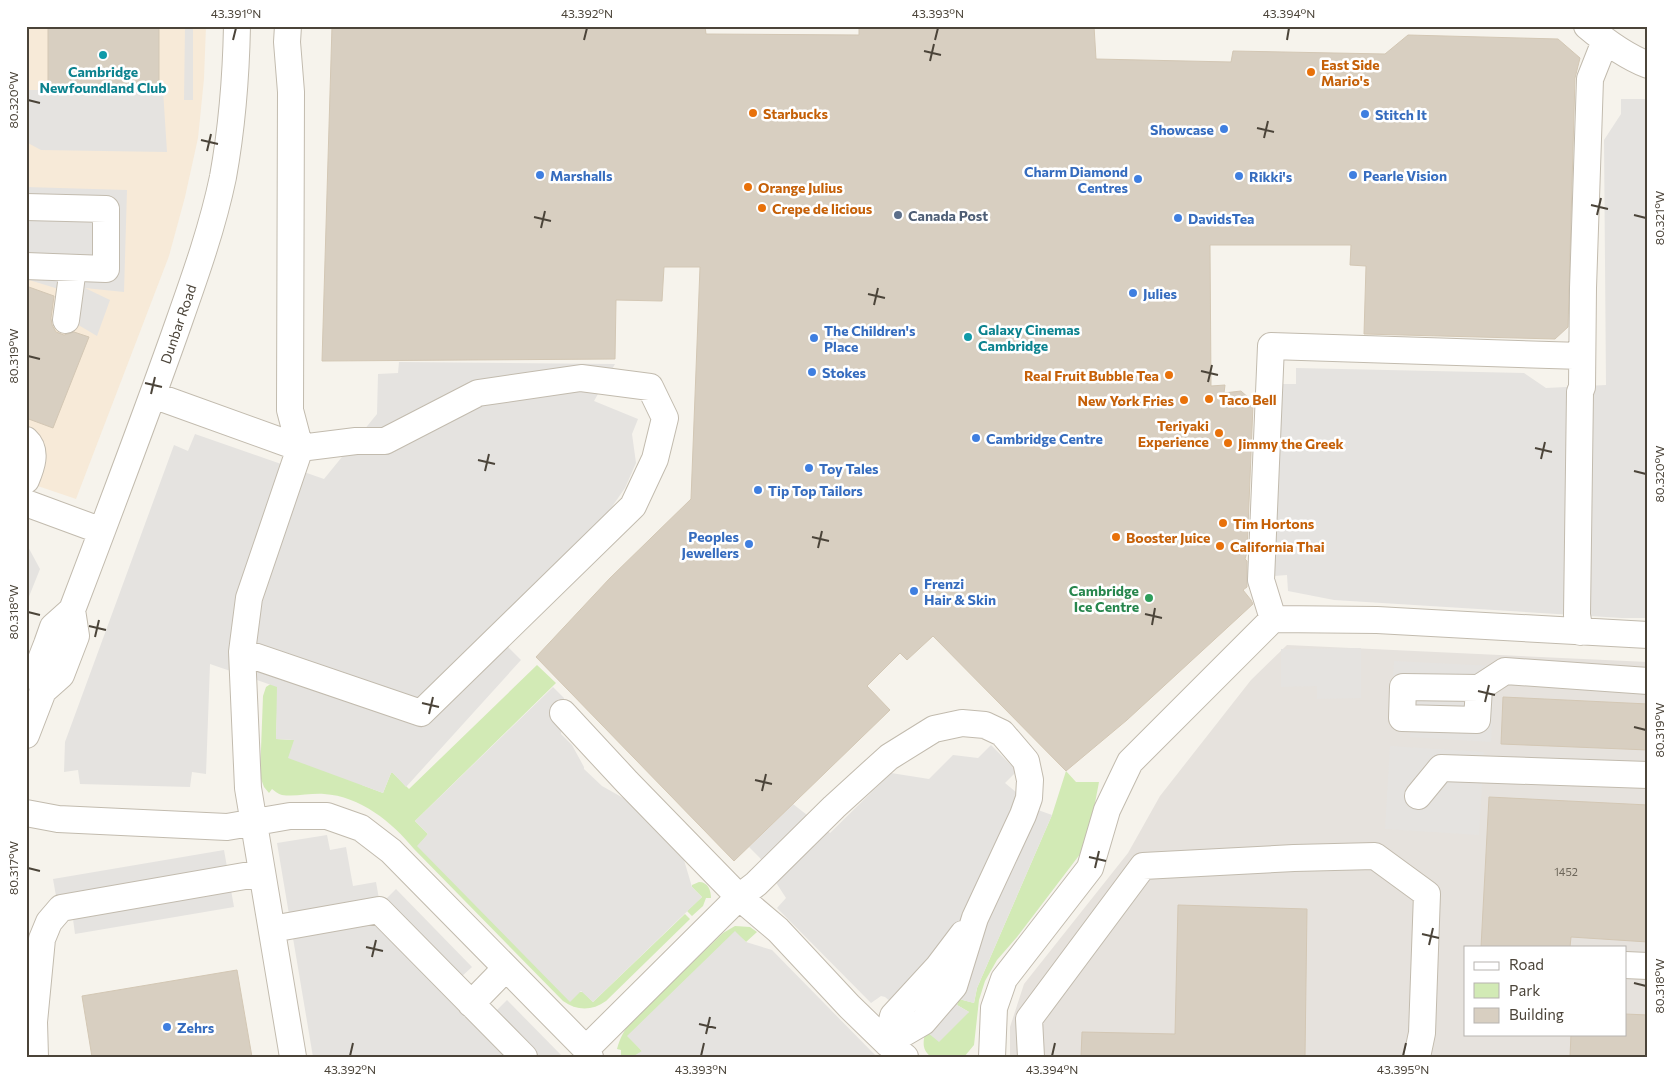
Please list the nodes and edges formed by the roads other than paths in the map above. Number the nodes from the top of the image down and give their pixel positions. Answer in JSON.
{"nodes":[{"id":1,"x":237,"y":26,"type":"edge"},
{"id":2,"x":288,"y":26,"type":"edge"},
{"id":3,"x":1596,"y":34,"type":"edge"},
{"id":4,"x":1648,"y":65,"type":"edge"},
{"id":5,"x":26,"y":207,"type":"edge"},
{"id":6,"x":26,"y":266,"type":"edge"},
{"id":7,"x":72,"y":268,"type":"junction"},
{"id":8,"x":66,"y":320,"type":"dead end"},
{"id":9,"x":1582,"y":356,"type":"junction"},
{"id":10,"x":153,"y":395,"type":"junction"},
{"id":11,"x":26,"y":440,"type":"edge"},
{"id":12,"x":300,"y":448,"type":"junction"},
{"id":13,"x":26,"y":480,"type":"edge"},
{"id":14,"x":26,"y":503,"type":"edge"},
{"id":15,"x":102,"y":531,"type":"junction"},
{"id":16,"x":1274,"y":619,"type":"junction"},
{"id":17,"x":1580,"y":632,"type":"junction"},
{"id":18,"x":1648,"y":635,"type":"edge"},
{"id":19,"x":242,"y":652,"type":"junction"},
{"id":20,"x":1648,"y":681,"type":"edge"},
{"id":21,"x":34,"y":684,"type":"edge"},
{"id":22,"x":1479,"y":688,"type":"dead end"},
{"id":23,"x":563,"y":713,"type":"dead end"},
{"id":24,"x":26,"y":736,"type":"edge"},
{"id":25,"x":1648,"y":775,"type":"edge"},
{"id":26,"x":1418,"y":796,"type":"dead end"},
{"id":27,"x":26,"y":813,"type":"edge"},
{"id":28,"x":254,"y":822,"type":"junction"},
{"id":29,"x":262,"y":874,"type":"junction"},
{"id":30,"x":739,"y":897,"type":"junction"},
{"id":31,"x":1047,"y":922,"type":"junction"},
{"id":32,"x":272,"y":929,"type":"junction"},
{"id":33,"x":1081,"y":950,"type":"junction"},
{"id":34,"x":1626,"y":965,"type":"edge"},
{"id":35,"x":1648,"y":966,"type":"edge"},
{"id":36,"x":506,"y":968,"type":"junction"},
{"id":37,"x":472,"y":1004,"type":"junction"},
{"id":38,"x":896,"y":1050,"type":"edge"},
{"id":39,"x":588,"y":1053,"type":"edge"},
{"id":40,"x":34,"y":1057,"type":"edge"},
{"id":41,"x":293,"y":1057,"type":"edge"},
{"id":42,"x":524,"y":1057,"type":"edge"},
{"id":43,"x":992,"y":1057,"type":"edge"},
{"id":44,"x":1031,"y":1057,"type":"edge"},
{"id":45,"x":1417,"y":1057,"type":"edge"}],
"edges":[{"from":1,"to":10,"type":"street","name":"Dunbar Road"},
{"from":2,"to":12,"type":"street"},
{"from":3,"to":4,"type":"street"},
{"from":3,"to":9,"type":"street"},
{"from":5,"to":7,"type":"street"},
{"from":6,"to":7,"type":"street"},
{"from":7,"to":8,"type":"street"},
{"from":9,"to":16,"type":"street"},
{"from":9,"to":17,"type":"street"},
{"from":10,"to":12,"type":"street"},
{"from":10,"to":15,"type":"street","name":"Dunbar Road"},
{"from":11,"to":13,"type":"street"},
{"from":12,"to":19,"type":"street"},
{"from":12,"to":19,"type":"street"},
{"from":14,"to":15,"type":"street"},
{"from":15,"to":21,"type":"street","name":"Dunbar Road"},
{"from":16,"to":17,"type":"street"},
{"from":16,"to":31,"type":"street"},
{"from":17,"to":18,"type":"street"},
{"from":19,"to":28,"type":"street"},
{"from":20,"to":22,"type":"street"},
{"from":21,"to":24,"type":"street","name":"Dunbar Road"},
{"from":23,"to":30,"type":"street"},
{"from":25,"to":26,"type":"street"},
{"from":27,"to":28,"type":"street"},
{"from":28,"to":29,"type":"street"},
{"from":28,"to":36,"type":"street"},
{"from":29,"to":32,"type":"street"},
{"from":29,"to":40,"type":"street"},
{"from":30,"to":38,"type":"street"},
{"from":30,"to":38,"type":"street"},
{"from":30,"to":39,"type":"street"},
{"from":31,"to":33,"type":"street"},
{"from":31,"to":43,"type":"street"},
{"from":32,"to":37,"type":"street"},
{"from":32,"to":41,"type":"street"},
{"from":33,"to":44,"type":"street"},
{"from":33,"to":45,"type":"street"},
{"from":34,"to":35,"type":"street"},
{"from":36,"to":37,"type":"street"},
{"from":36,"to":39,"type":"street"},
{"from":37,"to":42,"type":"street"}]}
